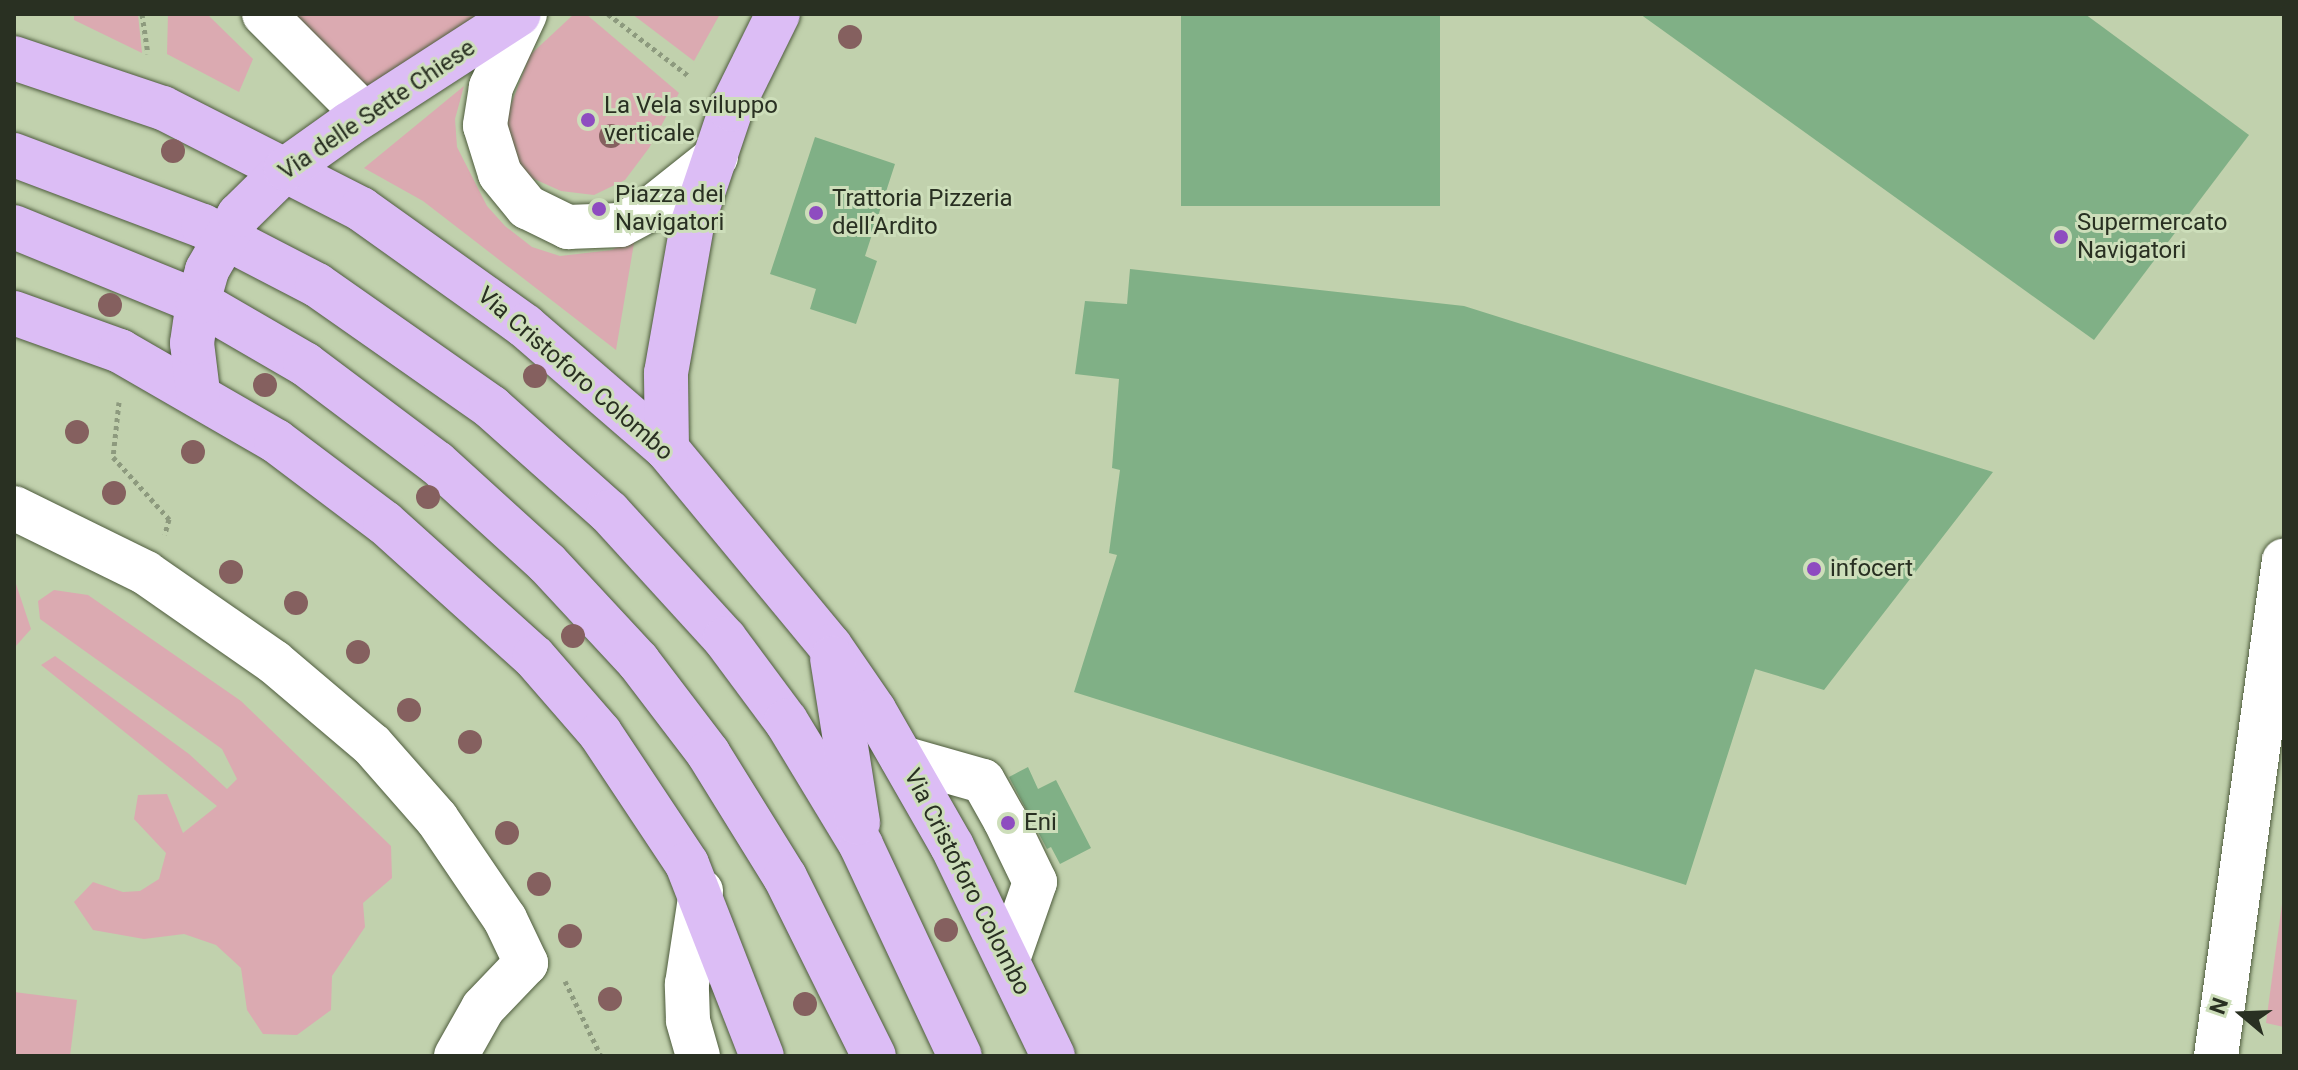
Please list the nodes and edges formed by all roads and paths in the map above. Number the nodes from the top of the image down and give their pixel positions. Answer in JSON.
{"nodes":[{"id":1,"x":142,"y":14,"type":"edge"},
{"id":2,"x":264,"y":14,"type":"edge"},
{"id":3,"x":519,"y":14,"type":"edge"},
{"id":4,"x":525,"y":14,"type":"edge"},
{"id":5,"x":608,"y":14,"type":"edge"},
{"id":6,"x":778,"y":14,"type":"edge"},
{"id":7,"x":14,"y":58,"type":"edge"},
{"id":8,"x":149,"y":67,"type":"dead end"},
{"id":9,"x":690,"y":77,"type":"dead end"},
{"id":10,"x":364,"y":114,"type":"junction"},
{"id":11,"x":14,"y":155,"type":"edge"},
{"id":12,"x":716,"y":157,"type":"junction"},
{"id":13,"x":286,"y":169,"type":"junction"},
{"id":14,"x":14,"y":227,"type":"edge"},
{"id":15,"x":224,"y":237,"type":"junction"},
{"id":16,"x":198,"y":302,"type":"junction"},
{"id":17,"x":14,"y":313,"type":"edge"},
{"id":18,"x":120,"y":389,"type":"dead end"},
{"id":19,"x":198,"y":392,"type":"junction"},
{"id":20,"x":667,"y":449,"type":"junction"},
{"id":21,"x":14,"y":508,"type":"edge"},
{"id":22,"x":164,"y":540,"type":"dead end"},
{"id":23,"x":2284,"y":561,"type":"edge"},
{"id":24,"x":830,"y":646,"type":"junction"},
{"id":25,"x":902,"y":758,"type":"junction"},
{"id":26,"x":861,"y":845,"type":"junction"},
{"id":27,"x":701,"y":891,"type":"junction"},
{"id":28,"x":1008,"y":959,"type":"junction"},
{"id":29,"x":544,"y":967,"type":"junction"},
{"id":30,"x":456,"y":1056,"type":"edge"},
{"id":31,"x":601,"y":1056,"type":"edge"},
{"id":32,"x":698,"y":1056,"type":"edge"},
{"id":33,"x":762,"y":1056,"type":"edge"},
{"id":34,"x":874,"y":1056,"type":"edge"},
{"id":35,"x":960,"y":1056,"type":"edge"},
{"id":36,"x":1053,"y":1056,"type":"edge"},
{"id":37,"x":2216,"y":1056,"type":"edge"}],
"edges":[{"from":1,"to":8,"type":"path"},
{"from":2,"to":10,"type":"street"},
{"from":3,"to":10,"type":"main road","name":"Via delle Sette Chiese"},
{"from":4,"to":12,"type":"street"},
{"from":5,"to":9,"type":"path"},
{"from":6,"to":12,"type":"main road"},
{"from":7,"to":13,"type":"main road","name":"Via Cristoforo Colombo"},
{"from":10,"to":13,"type":"main road","name":"Via delle Sette Chiese"},
{"from":11,"to":15,"type":"main road"},
{"from":12,"to":20,"type":"main road"},
{"from":13,"to":15,"type":"main road","name":"Via delle Sette Chiese"},
{"from":13,"to":20,"type":"main road","name":"Via Cristoforo Colombo"},
{"from":14,"to":16,"type":"main road"},
{"from":15,"to":16,"type":"main road","name":"Via delle Sette Chiese"},
{"from":15,"to":26,"type":"main road"},
{"from":16,"to":19,"type":"main road","name":"Via delle Sette Chiese"},
{"from":16,"to":34,"type":"main road"},
{"from":17,"to":19,"type":"main road"},
{"from":18,"to":22,"type":"path"},
{"from":19,"to":27,"type":"main road"},
{"from":20,"to":24,"type":"main road","name":"Via Cristoforo Colombo"},
{"from":21,"to":29,"type":"street"},
{"from":23,"to":37,"type":"street"},
{"from":24,"to":25,"type":"main road","name":"Via Cristoforo Colombo"},
{"from":24,"to":26,"type":"main road"},
{"from":25,"to":28,"type":"main road","name":"Via Cristoforo Colombo"},
{"from":25,"to":28,"type":"street"},
{"from":26,"to":35,"type":"main road"},
{"from":27,"to":32,"type":"street"},
{"from":27,"to":33,"type":"main road"},
{"from":28,"to":36,"type":"main road","name":"Via Cristoforo Colombo"},
{"from":29,"to":30,"type":"street"},
{"from":29,"to":31,"type":"path"}]}
